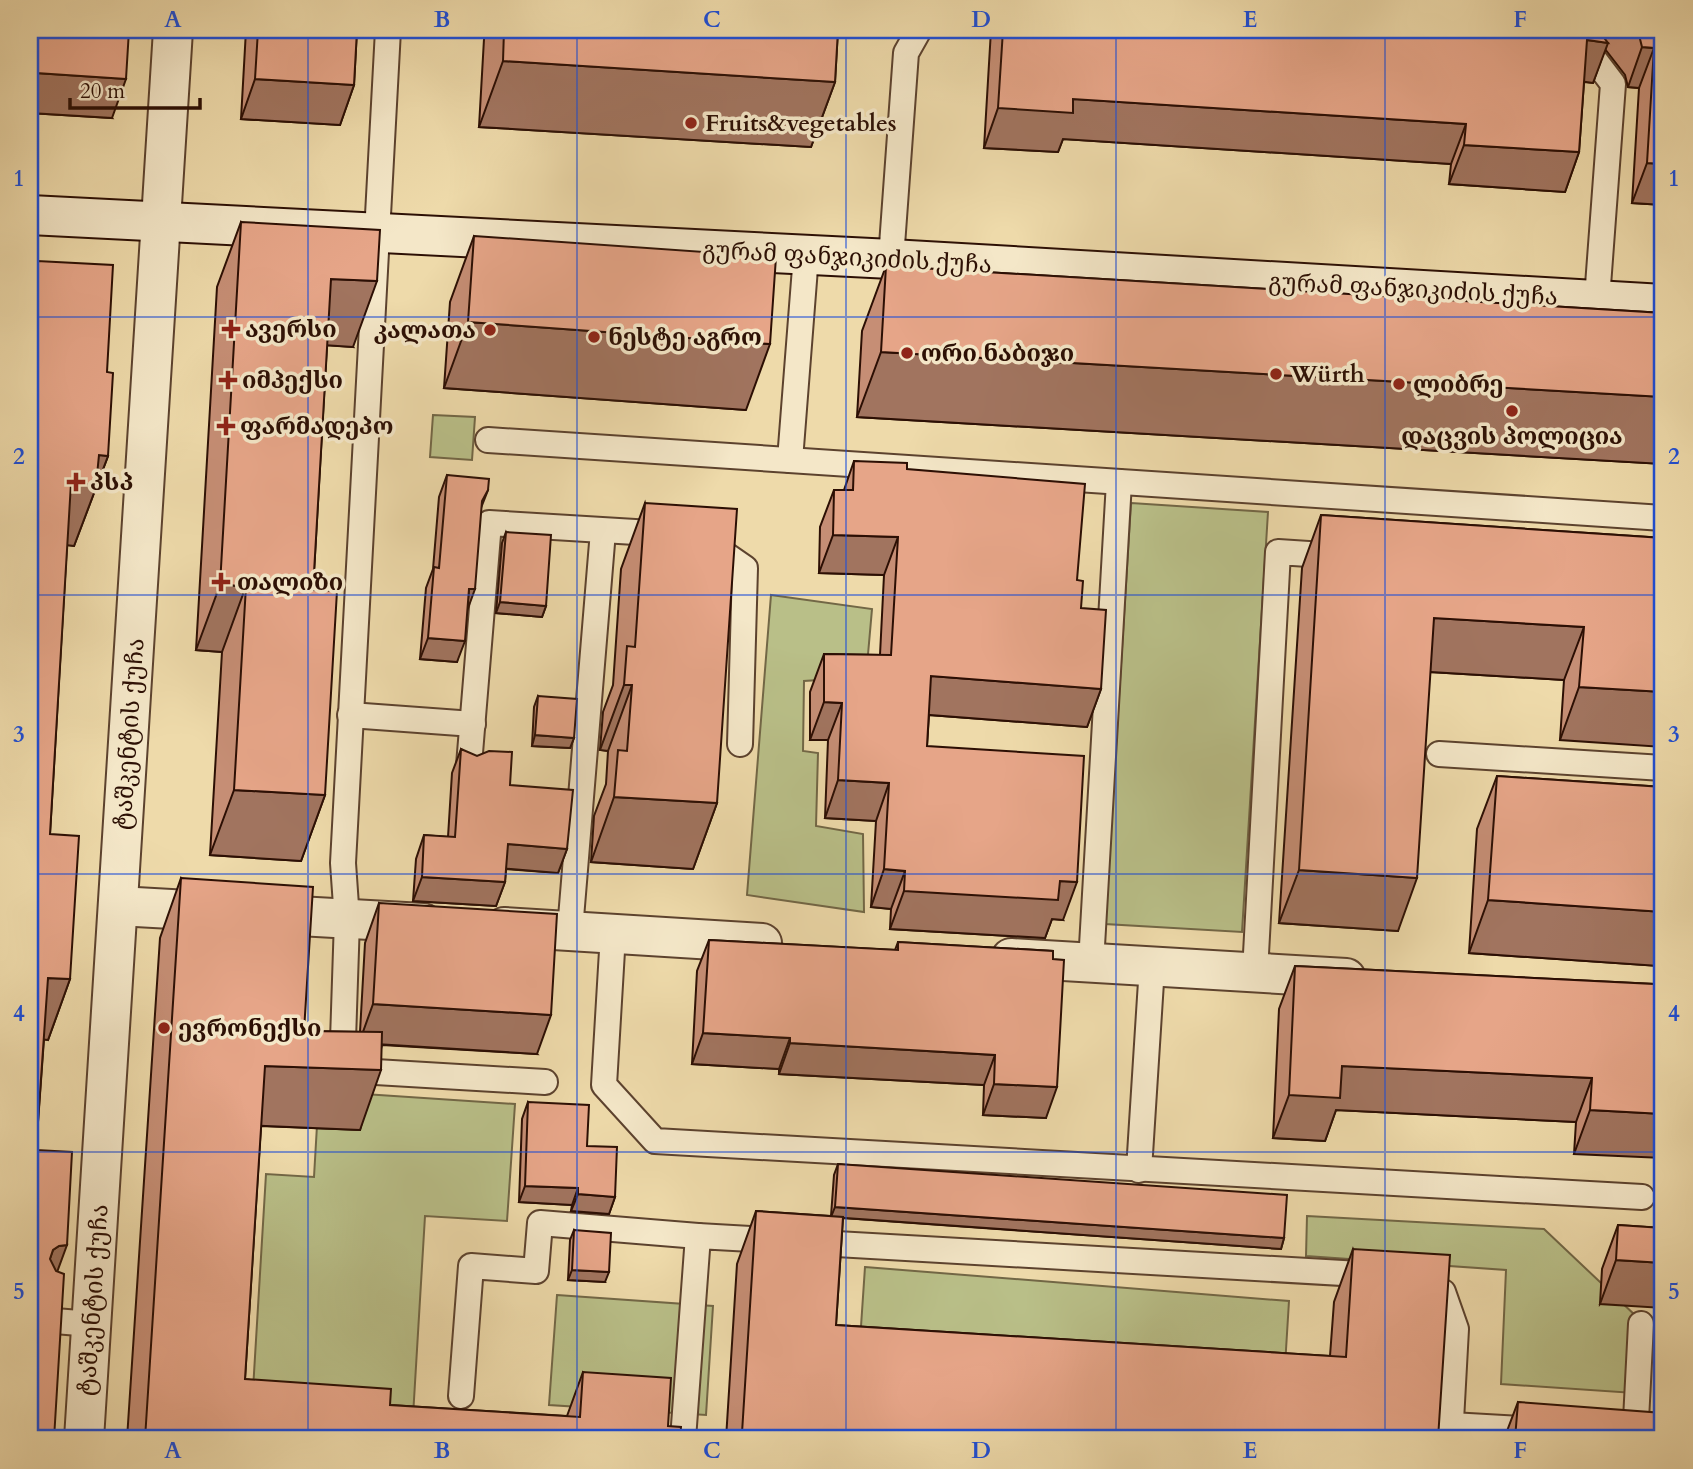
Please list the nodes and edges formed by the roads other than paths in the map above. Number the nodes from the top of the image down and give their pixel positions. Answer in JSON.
{"nodes":[{"id":1,"x":173,"y":30,"type":"edge"},
{"id":2,"x":388,"y":30,"type":"edge"},
{"id":3,"x":919,"y":30,"type":"edge"},
{"id":4,"x":1547,"y":49,"type":"edge"},
{"id":5,"x":30,"y":215,"type":"edge"},
{"id":6,"x":161,"y":222,"type":"junction"},
{"id":7,"x":378,"y":233,"type":"junction"},
{"id":8,"x":806,"y":255,"type":"junction"},
{"id":9,"x":891,"y":259,"type":"junction"},
{"id":10,"x":1597,"y":299,"type":"junction"},
{"id":11,"x":1663,"y":304,"type":"edge"},
{"id":12,"x":488,"y":440,"type":"dead end"},
{"id":13,"x":790,"y":460,"type":"junction"},
{"id":14,"x":1119,"y":482,"type":"junction"},
{"id":15,"x":1663,"y":519,"type":"edge"},
{"id":16,"x":603,"y":531,"type":"junction"},
{"id":17,"x":1360,"y":557,"type":"edge"},
{"id":18,"x":350,"y":715,"type":"junction"},
{"id":19,"x":473,"y":724,"type":"junction"},
{"id":20,"x":740,"y":744,"type":"dead end"},
{"id":21,"x":1439,"y":754,"type":"dead end"},
{"id":22,"x":469,"y":765,"type":"edge"},
{"id":23,"x":1663,"y":768,"type":"edge"},
{"id":24,"x":118,"y":906,"type":"junction"},
{"id":25,"x":347,"y":919,"type":"junction"},
{"id":26,"x":570,"y":930,"type":"junction"},
{"id":27,"x":613,"y":934,"type":"junction"},
{"id":28,"x":790,"y":945,"type":"edge"},
{"id":29,"x":982,"y":956,"type":"edge"},
{"id":30,"x":1091,"y":962,"type":"junction"},
{"id":31,"x":1152,"y":966,"type":"junction"},
{"id":32,"x":1255,"y":972,"type":"junction"},
{"id":33,"x":1377,"y":979,"type":"edge"},
{"id":34,"x":545,"y":1082,"type":"dead end"},
{"id":35,"x":1139,"y":1170,"type":"junction"},
{"id":36,"x":1642,"y":1197,"type":"dead end"},
{"id":37,"x":698,"y":1236,"type":"junction"},
{"id":38,"x":43,"y":1320,"type":"edge"},
{"id":39,"x":91,"y":1324,"type":"junction"},
{"id":40,"x":1641,"y":1324,"type":"dead end"},
{"id":41,"x":461,"y":1396,"type":"dead end"},
{"id":42,"x":1450,"y":1432,"type":"edge"},
{"id":43,"x":1570,"y":1432,"type":"edge"},
{"id":44,"x":1609,"y":1434,"type":"edge"},
{"id":45,"x":1635,"y":1437,"type":"edge"},
{"id":46,"x":84,"y":1439,"type":"edge"},
{"id":47,"x":683,"y":1439,"type":"edge"}],
"edges":[{"from":1,"to":6,"type":"street","name":"ტაშკენტის ქუჩა"},
{"from":2,"to":7,"type":"lane"},
{"from":3,"to":9,"type":"lane"},
{"from":4,"to":10,"type":"lane"},
{"from":5,"to":6,"type":"street","name":"გურამ ფანჯიკიძის ქუჩა"},
{"from":6,"to":7,"type":"street","name":"გურამ ფანჯიკიძის ქუჩა"},
{"from":6,"to":24,"type":"street","name":"ტაშკენტის ქუჩა"},
{"from":7,"to":8,"type":"street","name":"გურამ ფანჯიკიძის ქუჩა"},
{"from":7,"to":18,"type":"lane"},
{"from":8,"to":9,"type":"street","name":"გურამ ფანჯიკიძის ქუჩა"},
{"from":8,"to":13,"type":"lane"},
{"from":9,"to":10,"type":"street","name":"გურამ ფანჯიკიძის ქუჩა"},
{"from":10,"to":11,"type":"street","name":"გურამ ფანჯიკიძის ქუჩა"},
{"from":12,"to":13,"type":"lane"},
{"from":13,"to":14,"type":"lane"},
{"from":14,"to":15,"type":"lane"},
{"from":14,"to":30,"type":"lane"},
{"from":16,"to":19,"type":"lane"},
{"from":16,"to":20,"type":"lane"},
{"from":16,"to":26,"type":"lane"},
{"from":17,"to":32,"type":"lane"},
{"from":18,"to":19,"type":"lane"},
{"from":18,"to":25,"type":"lane"},
{"from":19,"to":22,"type":"lane"},
{"from":21,"to":23,"type":"lane"},
{"from":24,"to":25,"type":"street"},
{"from":24,"to":39,"type":"street","name":"ტაშკენტის ქუჩა"},
{"from":25,"to":26,"type":"street"},
{"from":25,"to":34,"type":"lane"},
{"from":26,"to":27,"type":"street"},
{"from":27,"to":28,"type":"street"},
{"from":27,"to":35,"type":"lane"},
{"from":29,"to":30,"type":"street"},
{"from":30,"to":31,"type":"street"},
{"from":31,"to":32,"type":"street"},
{"from":31,"to":35,"type":"lane"},
{"from":32,"to":33,"type":"street"},
{"from":35,"to":36,"type":"lane"},
{"from":37,"to":41,"type":"lane"},
{"from":37,"to":42,"type":"lane"},
{"from":37,"to":47,"type":"lane"},
{"from":38,"to":39,"type":"lane"},
{"from":39,"to":46,"type":"street","name":"ტაშკენტის ქუჩა"},
{"from":40,"to":45,"type":"lane"},
{"from":42,"to":43,"type":"lane"},
{"from":44,"to":45,"type":"lane"}]}
